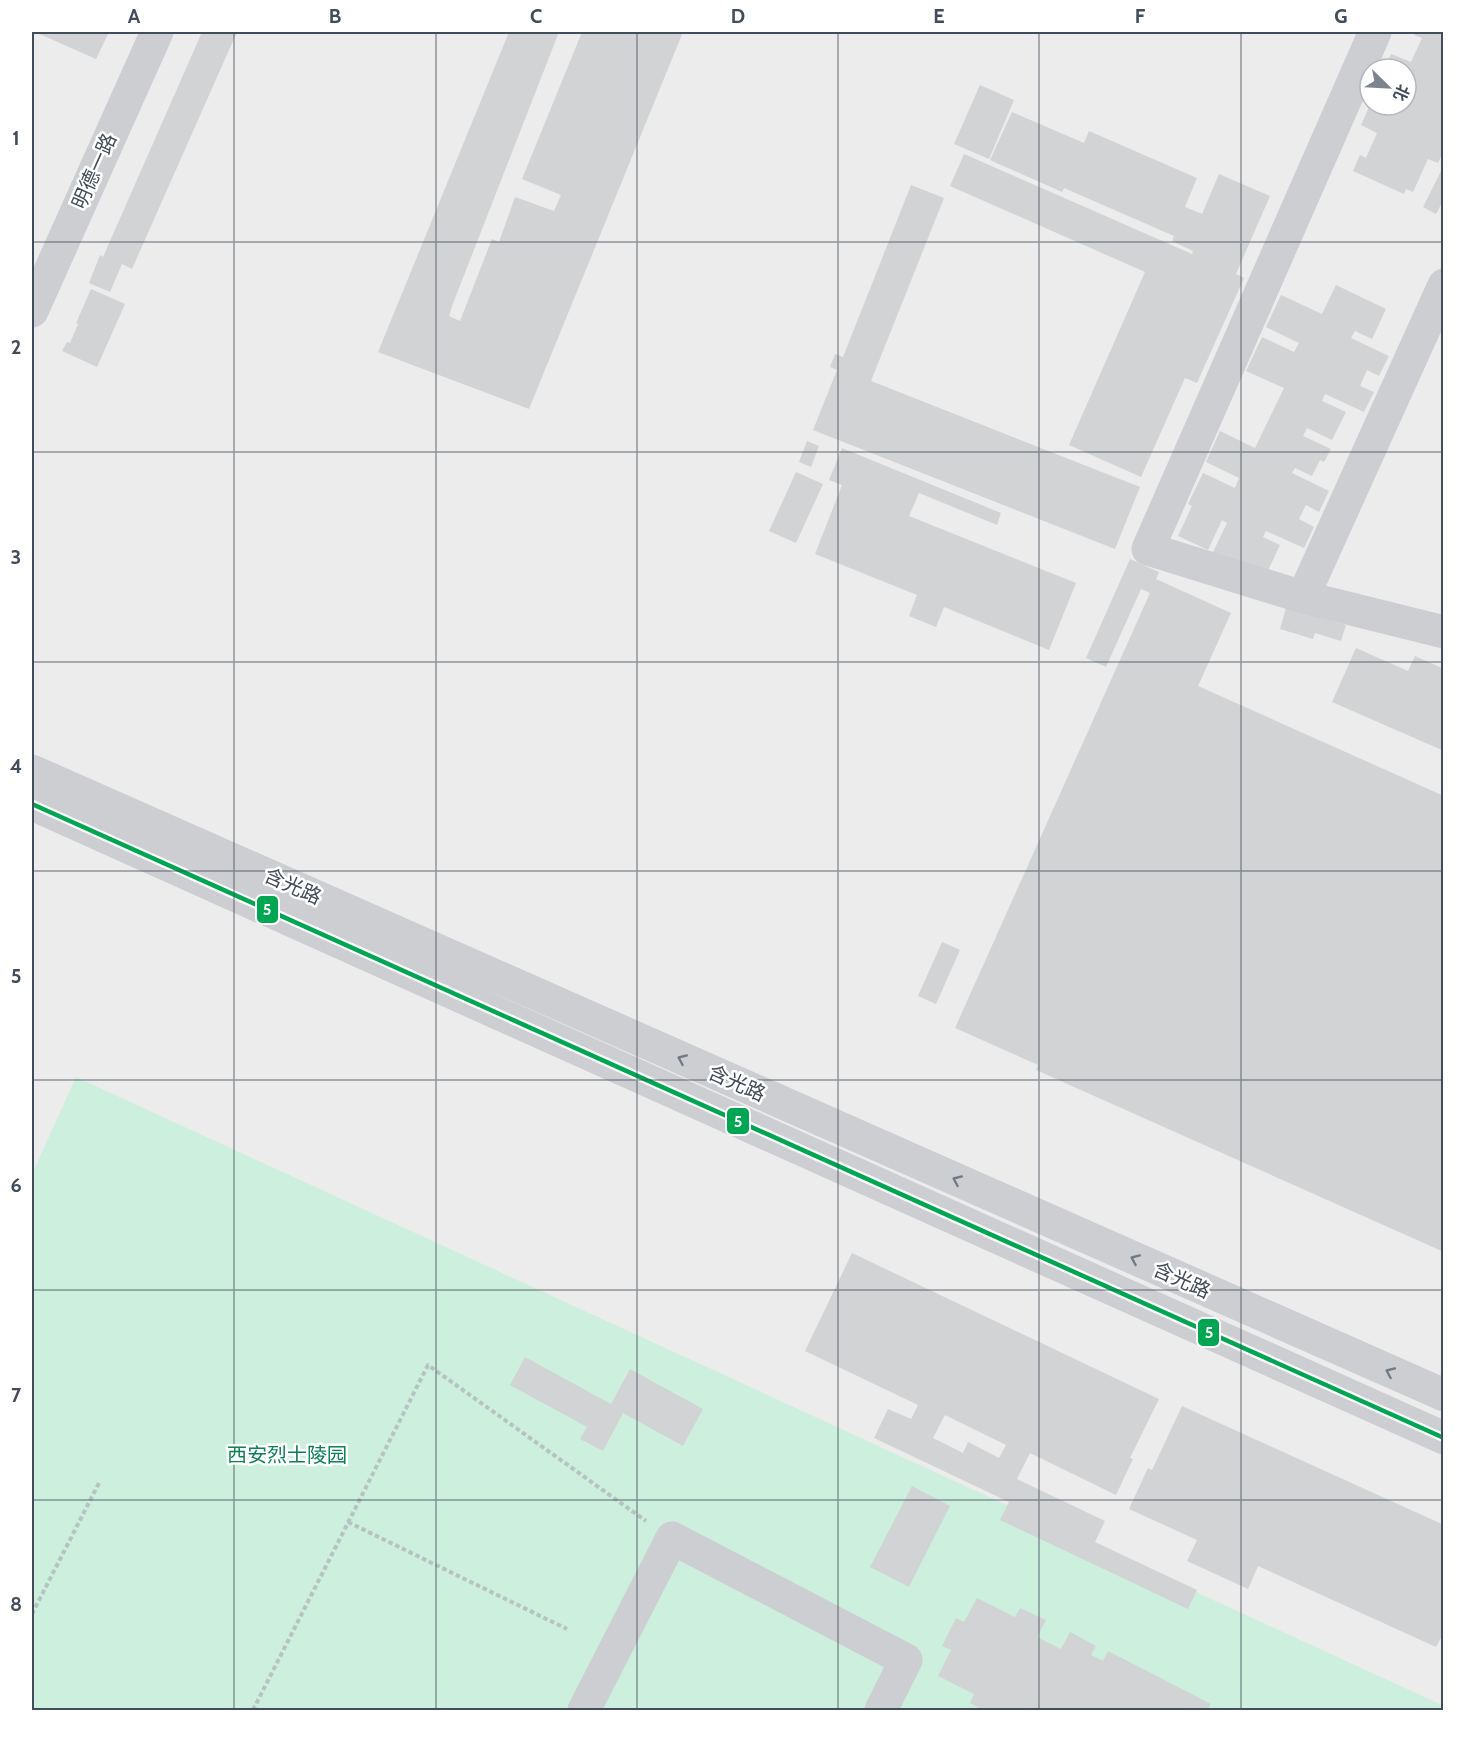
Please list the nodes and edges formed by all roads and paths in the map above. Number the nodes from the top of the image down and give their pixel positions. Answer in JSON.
{"nodes":[{"id":1,"x":157,"y":32,"type":"edge"},
{"id":2,"x":1375,"y":32,"type":"edge"},
{"id":3,"x":1443,"y":285,"type":"edge"},
{"id":4,"x":32,"y":311,"type":"edge"},
{"id":5,"x":1303,"y":597,"type":"junction"},
{"id":6,"x":1443,"y":632,"type":"edge"},
{"id":7,"x":32,"y":771,"type":"edge"},
{"id":8,"x":32,"y":804,"type":"edge"},
{"id":9,"x":1443,"y":1395,"type":"edge"},
{"id":10,"x":1443,"y":1438,"type":"edge"},
{"id":11,"x":100,"y":1481,"type":"dead end"},
{"id":12,"x":348,"y":1522,"type":"junction"},
{"id":13,"x":672,"y":1538,"type":"junction"},
{"id":14,"x":32,"y":1614,"type":"edge"},
{"id":15,"x":567,"y":1629,"type":"dead end"},
{"id":16,"x":253,"y":1710,"type":"edge"},
{"id":17,"x":584,"y":1710,"type":"edge"},
{"id":18,"x":881,"y":1710,"type":"edge"}],
"edges":[{"from":1,"to":4,"type":"street","name":"明德一路"},
{"from":2,"to":5,"type":"street"},
{"from":3,"to":5,"type":"street"},
{"from":5,"to":6,"type":"street"},
{"from":9,"to":7,"type":"street","name":"含光路","one_way":true},
{"from":8,"to":10,"type":"street","name":"含光路"},
{"from":11,"to":14,"type":"path"},
{"from":12,"to":13,"type":"path"},
{"from":12,"to":15,"type":"path"},
{"from":12,"to":16,"type":"path"},
{"from":13,"to":17,"type":"street"},
{"from":13,"to":18,"type":"street"}]}
